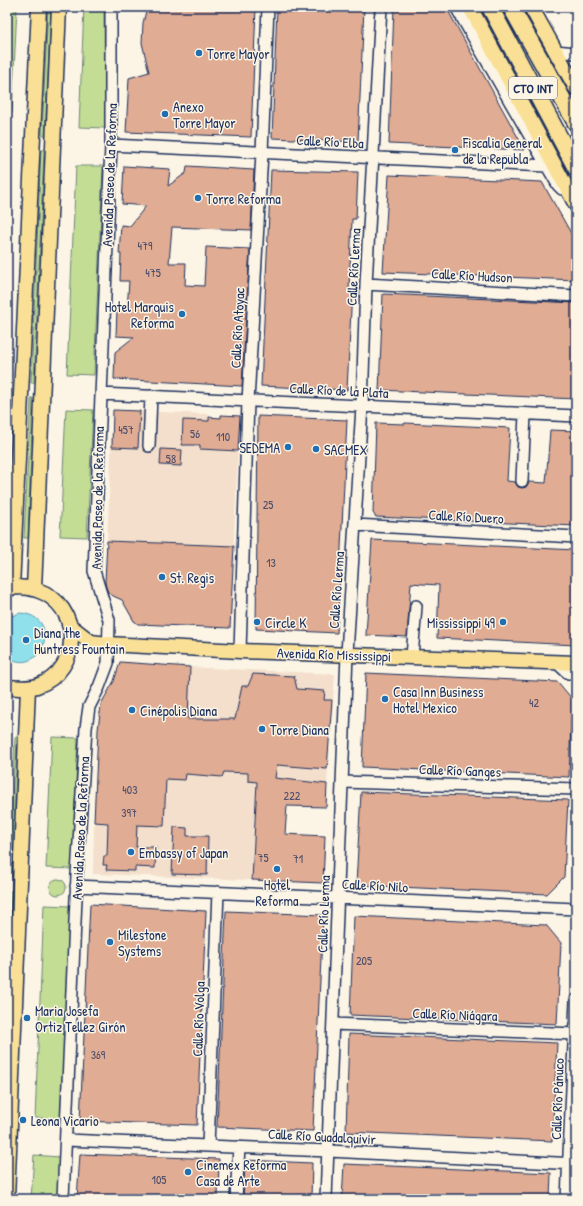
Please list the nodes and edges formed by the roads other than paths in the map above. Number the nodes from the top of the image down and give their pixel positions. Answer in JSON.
{"nodes":[{"id":1,"x":39,"y":7,"type":"edge"},
{"id":2,"x":60,"y":7,"type":"edge"},
{"id":3,"x":111,"y":7,"type":"edge"},
{"id":4,"x":268,"y":7,"type":"edge"},
{"id":5,"x":381,"y":7,"type":"edge"},
{"id":6,"x":456,"y":7,"type":"edge"},
{"id":7,"x":470,"y":7,"type":"edge"},
{"id":8,"x":490,"y":7,"type":"edge"},
{"id":9,"x":511,"y":7,"type":"edge"},
{"id":10,"x":530,"y":7,"type":"edge"},
{"id":11,"x":555,"y":51,"type":"junction"},
{"id":12,"x":576,"y":53,"type":"edge"},
{"id":13,"x":576,"y":88,"type":"edge"},
{"id":14,"x":576,"y":123,"type":"edge"},
{"id":15,"x":111,"y":146,"type":"junction"},
{"id":16,"x":262,"y":153,"type":"junction"},
{"id":17,"x":374,"y":158,"type":"junction"},
{"id":18,"x":547,"y":166,"type":"junction"},
{"id":19,"x":576,"y":168,"type":"edge"},
{"id":20,"x":576,"y":204,"type":"edge"},
{"id":21,"x":366,"y":284,"type":"junction"},
{"id":22,"x":576,"y":296,"type":"edge"},
{"id":23,"x":101,"y":394,"type":"junction"},
{"id":24,"x":151,"y":396,"type":"junction"},
{"id":25,"x":248,"y":401,"type":"junction"},
{"id":26,"x":362,"y":406,"type":"junction"},
{"id":27,"x":525,"y":414,"type":"junction"},
{"id":28,"x":576,"y":416,"type":"edge"},
{"id":29,"x":149,"y":446,"type":"dead end"},
{"id":30,"x":522,"y":481,"type":"dead end"},
{"id":31,"x":355,"y":525,"type":"junction"},
{"id":32,"x":576,"y":536,"type":"edge"},
{"id":33,"x":9,"y":588,"type":"edge"},
{"id":34,"x":34,"y":589,"type":"junction"},
{"id":35,"x":416,"y":606,"type":"dead end"},
{"id":36,"x":69,"y":625,"type":"junction"},
{"id":37,"x":92,"y":642,"type":"junction"},
{"id":38,"x":108,"y":644,"type":"junction"},
{"id":39,"x":240,"y":651,"type":"junction"},
{"id":40,"x":347,"y":654,"type":"junction"},
{"id":41,"x":412,"y":657,"type":"junction"},
{"id":42,"x":66,"y":659,"type":"junction"},
{"id":43,"x":574,"y":672,"type":"edge"},
{"id":44,"x":7,"y":687,"type":"edge"},
{"id":45,"x":28,"y":688,"type":"junction"},
{"id":46,"x":342,"y":782,"type":"junction"},
{"id":47,"x":576,"y":789,"type":"edge"},
{"id":48,"x":76,"y":886,"type":"junction"},
{"id":49,"x":218,"y":892,"type":"junction"},
{"id":50,"x":338,"y":898,"type":"junction"},
{"id":51,"x":576,"y":909,"type":"edge"},
{"id":52,"x":576,"y":1000,"type":"edge"},
{"id":53,"x":333,"y":1024,"type":"junction"},
{"id":54,"x":575,"y":1034,"type":"edge"},
{"id":55,"x":66,"y":1140,"type":"junction"},
{"id":56,"x":208,"y":1146,"type":"junction"},
{"id":57,"x":239,"y":1147,"type":"junction"},
{"id":58,"x":329,"y":1151,"type":"junction"},
{"id":59,"x":573,"y":1164,"type":"edge"},
{"id":60,"x":7,"y":1199,"type":"edge"},
{"id":61,"x":63,"y":1199,"type":"edge"},
{"id":62,"x":236,"y":1199,"type":"edge"},
{"id":63,"x":326,"y":1199,"type":"edge"},
{"id":64,"x":567,"y":1199,"type":"edge"}],
"edges":[{"from":1,"to":33,"type":"main road"},
{"from":2,"to":34,"type":"main road"},
{"from":3,"to":15,"type":"street","name":"Avenida Paseo de la Reforma"},
{"from":4,"to":16,"type":"street","name":"Calle Río Atoyac"},
{"from":5,"to":17,"type":"street","name":"Calle Río Lerma"},
{"from":6,"to":18,"type":"street"},
{"from":7,"to":20,"type":"main road","number":"CTO INT"},
{"from":8,"to":19,"type":"highway","number":"CTO INT"},
{"from":9,"to":14,"type":"highway","number":"CTO INT"},
{"from":10,"to":11,"type":"main road","number":"CTO INT"},
{"from":11,"to":12,"type":"street"},
{"from":11,"to":13,"type":"main road","number":"CTO INT"},
{"from":15,"to":16,"type":"street","name":"Calle Río Elba"},
{"from":15,"to":23,"type":"street","name":"Avenida Paseo de la Reforma"},
{"from":16,"to":17,"type":"street","name":"Calle Río Elba"},
{"from":16,"to":25,"type":"street","name":"Calle Río Atoyac"},
{"from":17,"to":18,"type":"street","name":"Calle Río Elba"},
{"from":17,"to":21,"type":"street","name":"Calle Río Lerma"},
{"from":18,"to":20,"type":"street"},
{"from":21,"to":22,"type":"street","name":"Calle Río Hudson"},
{"from":21,"to":26,"type":"street","name":"Calle Río Lerma"},
{"from":23,"to":24,"type":"street","name":"Calle Río de la Plata"},
{"from":23,"to":38,"type":"street","name":"Avenida Paseo de la Reforma"},
{"from":24,"to":25,"type":"street","name":"Calle Río de la Plata"},
{"from":24,"to":29,"type":"street"},
{"from":25,"to":26,"type":"street","name":"Calle Río de la Plata"},
{"from":25,"to":39,"type":"street","name":"Calle Río Atoyac"},
{"from":26,"to":27,"type":"street","name":"Calle Río de la Plata"},
{"from":26,"to":31,"type":"street","name":"Calle Río Lerma"},
{"from":27,"to":28,"type":"street","name":"Calle Río de la Plata"},
{"from":27,"to":30,"type":"street"},
{"from":31,"to":32,"type":"street","name":"Calle Río Duero"},
{"from":31,"to":40,"type":"street","name":"Calle Río Lerma"},
{"from":33,"to":34,"type":"main road"},
{"from":34,"to":36,"type":"main road"},
{"from":35,"to":41,"type":"street"},
{"from":36,"to":37,"type":"main road","name":"Avenida Río Mississippi"},
{"from":36,"to":42,"type":"main road"},
{"from":37,"to":38,"type":"main road","name":"Avenida Río Mississippi"},
{"from":37,"to":42,"type":"main road"},
{"from":38,"to":39,"type":"main road","name":"Avenida Río Mississippi"},
{"from":38,"to":48,"type":"street","name":"Avenida Paseo de la Reforma"},
{"from":39,"to":40,"type":"main road","name":"Avenida Río Mississippi"},
{"from":40,"to":41,"type":"main road","name":"Avenida Río Mississippi"},
{"from":40,"to":46,"type":"street","name":"Calle Río Lerma"},
{"from":41,"to":43,"type":"main road","name":"Avenida Río Mississippi"},
{"from":42,"to":45,"type":"main road"},
{"from":44,"to":45,"type":"main road"},
{"from":45,"to":60,"type":"main road"},
{"from":46,"to":47,"type":"street","name":"Calle Río Ganges"},
{"from":46,"to":50,"type":"street","name":"Calle Río Lerma"},
{"from":48,"to":49,"type":"street","name":"Calle Río Nilo"},
{"from":48,"to":55,"type":"street","name":"Avenida Paseo de la Reforma"},
{"from":49,"to":50,"type":"street","name":"Calle Río Nilo"},
{"from":49,"to":56,"type":"street","name":"Calle Río Volga"},
{"from":50,"to":51,"type":"street","name":"Calle Río Nilo"},
{"from":50,"to":53,"type":"street","name":"Calle Río Lerma"},
{"from":52,"to":54,"type":"street","name":"Calle Río Pánuco"},
{"from":53,"to":54,"type":"street","name":"Calle Río Niágara"},
{"from":53,"to":58,"type":"street","name":"Calle Río Lerma"},
{"from":54,"to":59,"type":"street","name":"Calle Río Pánuco"},
{"from":55,"to":56,"type":"street","name":"Calle Río Guadalquivir"},
{"from":55,"to":61,"type":"street","name":"Avenida Paseo de la Reforma"},
{"from":56,"to":57,"type":"street","name":"Calle Río Guadalquivir"},
{"from":57,"to":58,"type":"street","name":"Calle Río Guadalquivir"},
{"from":57,"to":62,"type":"street"},
{"from":58,"to":59,"type":"street","name":"Calle Río Guadalquivir"},
{"from":58,"to":63,"type":"street","name":"Calle Río Lerma"},
{"from":59,"to":64,"type":"street","name":"Calle Río Pánuco"}]}
